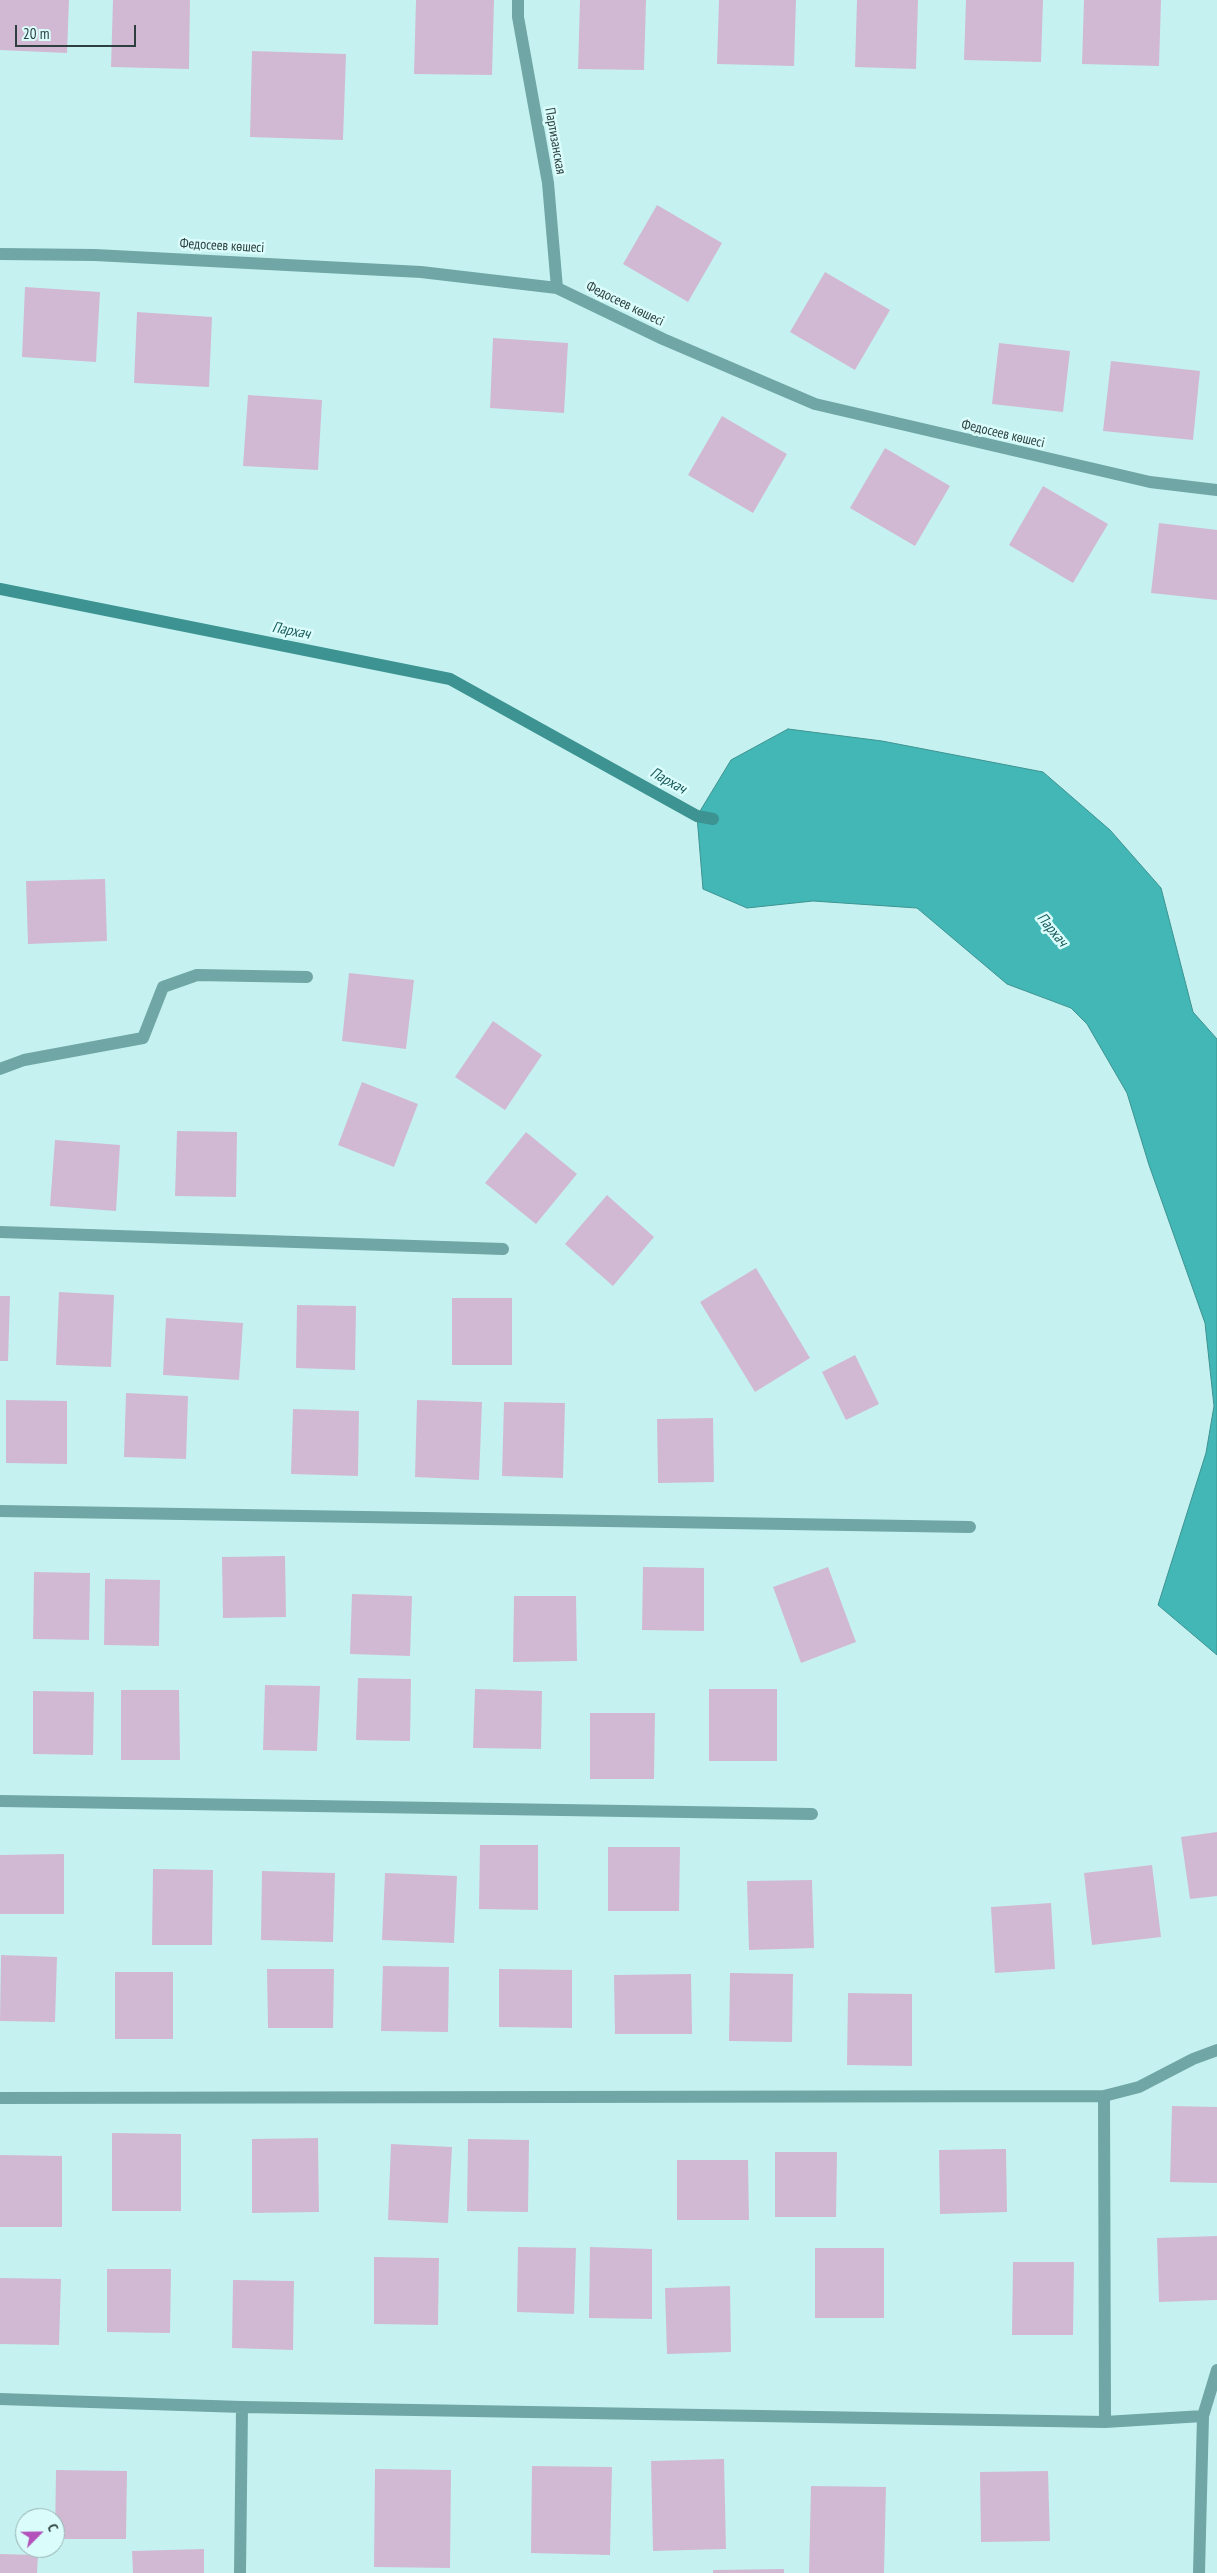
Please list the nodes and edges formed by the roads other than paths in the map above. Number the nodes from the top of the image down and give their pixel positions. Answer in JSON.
{"nodes":[{"id":1,"x":518,"y":0,"type":"edge"},
{"id":2,"x":0,"y":254,"type":"edge"},
{"id":3,"x":556,"y":288,"type":"junction"},
{"id":4,"x":1217,"y":490,"type":"edge"},
{"id":5,"x":307,"y":977,"type":"dead end"},
{"id":6,"x":0,"y":1069,"type":"edge"},
{"id":7,"x":0,"y":1232,"type":"edge"},
{"id":8,"x":504,"y":1248,"type":"dead end"},
{"id":9,"x":0,"y":1510,"type":"edge"},
{"id":10,"x":970,"y":1527,"type":"dead end"},
{"id":11,"x":0,"y":1801,"type":"edge"},
{"id":12,"x":812,"y":1814,"type":"dead end"},
{"id":13,"x":1217,"y":2050,"type":"edge"},
{"id":14,"x":1104,"y":2096,"type":"junction"},
{"id":15,"x":0,"y":2098,"type":"edge"},
{"id":16,"x":1217,"y":2370,"type":"edge"},
{"id":17,"x":0,"y":2399,"type":"edge"},
{"id":18,"x":242,"y":2407,"type":"junction"},
{"id":19,"x":1203,"y":2416,"type":"junction"},
{"id":20,"x":1105,"y":2422,"type":"junction"},
{"id":21,"x":240,"y":2573,"type":"edge"},
{"id":22,"x":1199,"y":2573,"type":"edge"}],
"edges":[{"from":1,"to":3,"type":"street","name":"Партизанская"},
{"from":2,"to":3,"type":"street","name":"Федосеев көшесі"},
{"from":3,"to":4,"type":"street","name":"Федосеев көшесі"},
{"from":5,"to":6,"type":"street"},
{"from":7,"to":8,"type":"street"},
{"from":9,"to":10,"type":"street"},
{"from":11,"to":12,"type":"street"},
{"from":13,"to":14,"type":"street"},
{"from":14,"to":15,"type":"street"},
{"from":14,"to":20,"type":"street"},
{"from":16,"to":19,"type":"street"},
{"from":17,"to":18,"type":"street"},
{"from":18,"to":20,"type":"street"},
{"from":18,"to":21,"type":"street"},
{"from":19,"to":20,"type":"street"},
{"from":19,"to":22,"type":"street"}]}
